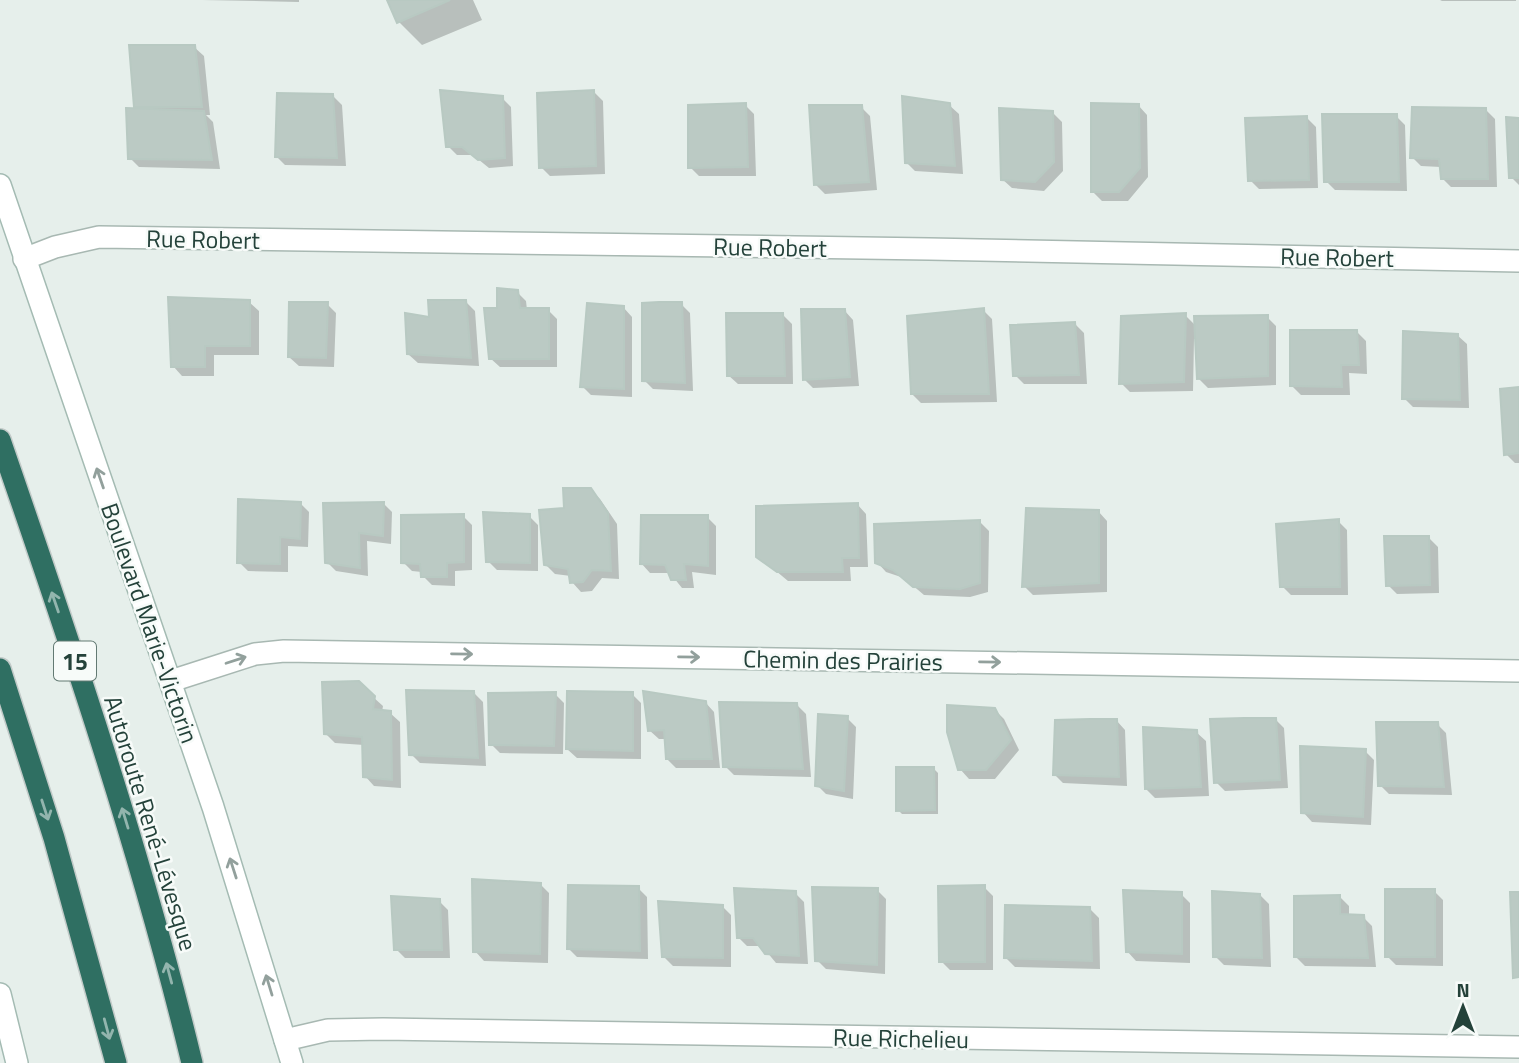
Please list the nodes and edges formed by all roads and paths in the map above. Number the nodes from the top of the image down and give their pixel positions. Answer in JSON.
{"nodes":[{"id":1,"x":0,"y":185,"type":"edge"},
{"id":2,"x":24,"y":259,"type":"junction"},
{"id":3,"x":1519,"y":261,"type":"edge"},
{"id":4,"x":0,"y":440,"type":"edge"},
{"id":5,"x":0,"y":669,"type":"edge"},
{"id":6,"x":1519,"y":671,"type":"edge"},
{"id":7,"x":171,"y":681,"type":"junction"},
{"id":8,"x":0,"y":696,"type":"edge"},
{"id":9,"x":24,"y":745,"type":"junction"},
{"id":10,"x":0,"y":994,"type":"edge"},
{"id":11,"x":285,"y":1040,"type":"junction"},
{"id":12,"x":1519,"y":1047,"type":"edge"},
{"id":13,"x":17,"y":1063,"type":"edge"},
{"id":14,"x":116,"y":1063,"type":"edge"},
{"id":15,"x":192,"y":1063,"type":"edge"},
{"id":16,"x":292,"y":1063,"type":"edge"}],
"edges":[{"from":1,"to":2,"type":"street","name":"Boulevard Marie-Victorin"},
{"from":2,"to":3,"type":"street","name":"Rue Robert"},
{"from":7,"to":2,"type":"street","name":"Boulevard Marie-Victorin","one_way":true},
{"from":15,"to":4,"type":"highway","name":"Autoroute René-Lévesque","number":"15","one_way":true},
{"from":5,"to":9,"type":"highway"},
{"from":7,"to":6,"type":"street","name":"Chemin des Prairies","one_way":true},
{"from":11,"to":7,"type":"street","name":"Boulevard Marie-Victorin","one_way":true},
{"from":8,"to":9,"type":"highway"},
{"from":9,"to":14,"type":"highway","one_way":true},
{"from":10,"to":13,"type":"street"},
{"from":11,"to":12,"type":"street","name":"Rue Richelieu"},
{"from":11,"to":16,"type":"street","name":"Boulevard Marie-Victorin"}]}
